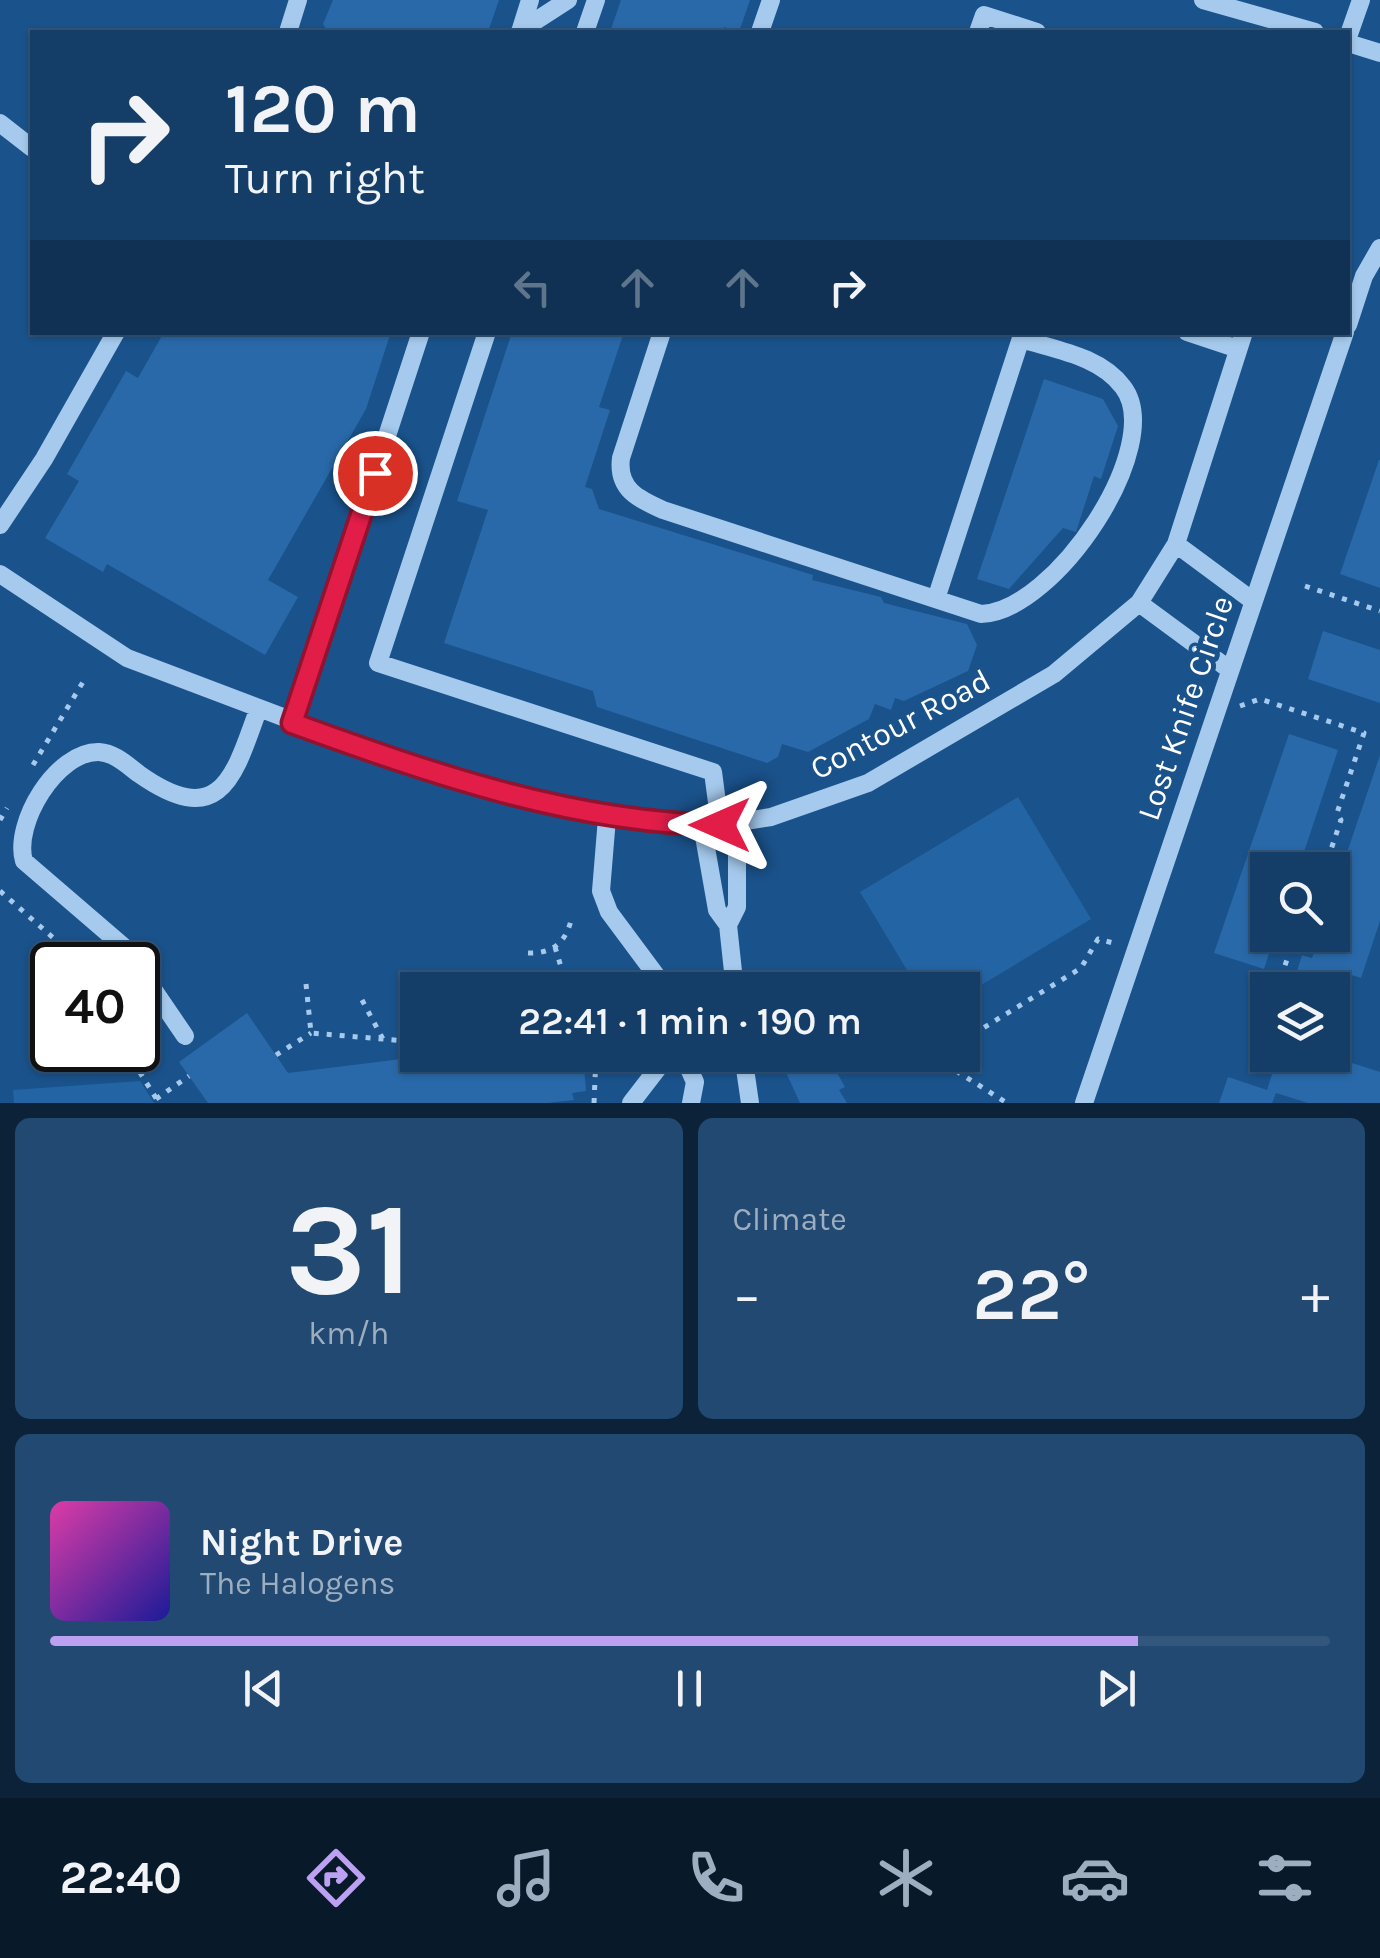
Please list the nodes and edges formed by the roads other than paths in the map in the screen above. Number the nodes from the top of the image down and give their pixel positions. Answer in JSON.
{"nodes":[{"id":1,"x":298,"y":0,"type":"edge"},
{"id":2,"x":530,"y":0,"type":"edge"},
{"id":3,"x":568,"y":0,"type":"edge"},
{"id":4,"x":596,"y":0,"type":"edge"},
{"id":5,"x":771,"y":0,"type":"edge"},
{"id":6,"x":1203,"y":0,"type":"edge"},
{"id":7,"x":1361,"y":0,"type":"edge"},
{"id":8,"x":289,"y":30,"type":"edge"},
{"id":9,"x":521,"y":30,"type":"edge"},
{"id":10,"x":523,"y":30,"type":"edge"},
{"id":11,"x":587,"y":30,"type":"edge"},
{"id":12,"x":761,"y":30,"type":"edge"},
{"id":13,"x":979,"y":30,"type":"edge"},
{"id":14,"x":1030,"y":30,"type":"edge"},
{"id":15,"x":1307,"y":30,"type":"edge"},
{"id":16,"x":1350,"y":34,"type":"edge"},
{"id":17,"x":1350,"y":41,"type":"edge"},
{"id":18,"x":1380,"y":54,"type":"edge"},
{"id":19,"x":0,"y":123,"type":"edge"},
{"id":20,"x":30,"y":146,"type":"edge"},
{"id":21,"x":1380,"y":248,"type":"edge"},
{"id":22,"x":1350,"y":319,"type":"edge"},
{"id":23,"x":114,"y":335,"type":"edge"},
{"id":24,"x":420,"y":335,"type":"edge"},
{"id":25,"x":486,"y":335,"type":"edge"},
{"id":26,"x":661,"y":335,"type":"edge"},
{"id":27,"x":1205,"y":335,"type":"edge"},
{"id":28,"x":1344,"y":335,"type":"edge"},
{"id":29,"x":1022,"y":336,"type":"edge"},
{"id":30,"x":1241,"y":341,"type":"edge"},
{"id":31,"x":0,"y":525,"type":"edge"},
{"id":32,"x":1176,"y":544,"type":"junction"},
{"id":33,"x":0,"y":574,"type":"edge"},
{"id":34,"x":936,"y":599,"type":"junction"},
{"id":35,"x":1253,"y":601,"type":"junction"},
{"id":36,"x":1139,"y":603,"type":"junction"},
{"id":37,"x":1230,"y":670,"type":"junction"},
{"id":38,"x":258,"y":710,"type":"junction"},
{"id":39,"x":292,"y":723,"type":"junction"},
{"id":40,"x":607,"y":818,"type":"junction"},
{"id":41,"x":720,"y":824,"type":"junction"},
{"id":42,"x":728,"y":925,"type":"junction"},
{"id":43,"x":117,"y":942,"type":"edge"},
{"id":44,"x":656,"y":972,"type":"edge"},
{"id":45,"x":733,"y":972,"type":"edge"},
{"id":46,"x":160,"y":1000,"type":"edge"},
{"id":47,"x":185,"y":1036,"type":"dead end"},
{"id":48,"x":655,"y":1072,"type":"edge"},
{"id":49,"x":691,"y":1072,"type":"edge"},
{"id":50,"x":745,"y":1072,"type":"edge"},
{"id":51,"x":632,"y":1103,"type":"edge"},
{"id":52,"x":691,"y":1103,"type":"edge"},
{"id":53,"x":750,"y":1103,"type":"edge"},
{"id":54,"x":1084,"y":1103,"type":"edge"}],
"edges":[{"from":1,"to":8,"type":"street"},
{"from":2,"to":9,"type":"street"},
{"from":3,"to":10,"type":"street"},
{"from":4,"to":11,"type":"street"},
{"from":5,"to":12,"type":"street"},
{"from":6,"to":15,"type":"street"},
{"from":7,"to":16,"type":"street"},
{"from":13,"to":14,"type":"street"},
{"from":17,"to":18,"type":"street"},
{"from":19,"to":20,"type":"street"},
{"from":21,"to":22,"type":"street"},
{"from":23,"to":31,"type":"street"},
{"from":24,"to":39,"type":"street"},
{"from":25,"to":41,"type":"street"},
{"from":26,"to":34,"type":"street"},
{"from":27,"to":30,"type":"street"},
{"from":28,"to":35,"type":"street","name":"Lost Knife Circle"},
{"from":29,"to":34,"type":"street"},
{"from":29,"to":34,"type":"street"},
{"from":30,"to":32,"type":"street","name":"Contour Road"},
{"from":32,"to":35,"type":"street"},
{"from":32,"to":36,"type":"street","name":"Contour Road"},
{"from":33,"to":38,"type":"street","name":"Contour Road"},
{"from":35,"to":37,"type":"street","name":"Lost Knife Circle"},
{"from":36,"to":37,"type":"street"},
{"from":36,"to":41,"type":"street","name":"Contour Road"},
{"from":37,"to":54,"type":"street","name":"Lost Knife Circle"},
{"from":38,"to":39,"type":"street","name":"Contour Road"},
{"from":38,"to":43,"type":"street"},
{"from":39,"to":40,"type":"street","name":"Contour Road"},
{"from":40,"to":41,"type":"street","name":"Contour Road"},
{"from":40,"to":44,"type":"street"},
{"from":41,"to":42,"type":"street"},
{"from":41,"to":42,"type":"street"},
{"from":42,"to":45,"type":"street"},
{"from":46,"to":47,"type":"street"},
{"from":48,"to":51,"type":"street"},
{"from":49,"to":52,"type":"street"},
{"from":50,"to":53,"type":"street"}]}
